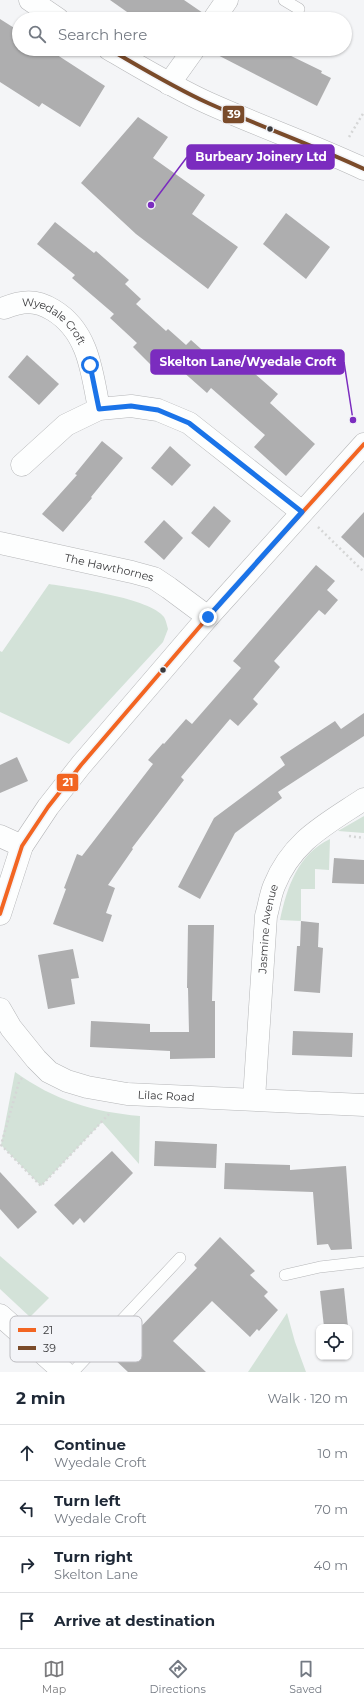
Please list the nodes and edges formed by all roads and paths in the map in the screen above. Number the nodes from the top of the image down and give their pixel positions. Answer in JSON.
{"nodes":[{"id":1,"x":30,"y":0,"type":"edge"},
{"id":2,"x":227,"y":0,"type":"edge"},
{"id":3,"x":284,"y":0,"type":"edge"},
{"id":4,"x":299,"y":9,"type":"dead end"},
{"id":5,"x":48,"y":12,"type":"edge"},
{"id":6,"x":219,"y":12,"type":"edge"},
{"id":7,"x":121,"y":56,"type":"edge"},
{"id":8,"x":189,"y":56,"type":"edge"},
{"id":9,"x":169,"y":84,"type":"junction"},
{"id":10,"x":364,"y":112,"type":"edge"},
{"id":11,"x":337,"y":156,"type":"junction"},
{"id":12,"x":364,"y":169,"type":"edge"},
{"id":13,"x":2,"y":309,"type":"edge"},
{"id":14,"x":99,"y":409,"type":"junction"},
{"id":15,"x":364,"y":444,"type":"edge"},
{"id":16,"x":22,"y":465,"type":"dead end"},
{"id":17,"x":302,"y":512,"type":"junction"},
{"id":18,"x":0,"y":543,"type":"edge"},
{"id":19,"x":364,"y":572,"type":"edge"},
{"id":20,"x":208,"y":617,"type":"junction"},
{"id":21,"x":364,"y":799,"type":"edge"},
{"id":22,"x":0,"y":836,"type":"edge"},
{"id":23,"x":22,"y":846,"type":"junction"},
{"id":24,"x":0,"y":914,"type":"edge"},
{"id":25,"x":1,"y":1011,"type":"edge"},
{"id":26,"x":36,"y":1059,"type":"junction"},
{"id":27,"x":127,"y":1094,"type":"junction"},
{"id":28,"x":254,"y":1099,"type":"junction"},
{"id":29,"x":364,"y":1105,"type":"edge"},
{"id":30,"x":180,"y":1258,"type":"dead end"},
{"id":31,"x":364,"y":1262,"type":"edge"},
{"id":32,"x":285,"y":1275,"type":"dead end"},
{"id":33,"x":0,"y":1315,"type":"edge"},
{"id":34,"x":126,"y":1316,"type":"edge"},
{"id":35,"x":10,"y":1324,"type":"edge"},
{"id":36,"x":53,"y":1362,"type":"edge"},
{"id":37,"x":82,"y":1362,"type":"edge"},
{"id":38,"x":64,"y":1372,"type":"edge"},
{"id":39,"x":73,"y":1372,"type":"edge"}],
"edges":[{"from":1,"to":5,"type":"street"},
{"from":2,"to":6,"type":"street"},
{"from":3,"to":4,"type":"lane"},
{"from":7,"to":9,"type":"street"},
{"from":8,"to":9,"type":"street"},
{"from":9,"to":11,"type":"street"},
{"from":10,"to":11,"type":"path"},
{"from":11,"to":12,"type":"street"},
{"from":13,"to":14,"type":"street","name":"Wyedale Croft"},
{"from":14,"to":16,"type":"street"},
{"from":14,"to":17,"type":"street"},
{"from":15,"to":17,"type":"street"},
{"from":17,"to":19,"type":"path"},
{"from":17,"to":20,"type":"street"},
{"from":18,"to":20,"type":"street","name":"The Hawthornes"},
{"from":20,"to":23,"type":"street"},
{"from":21,"to":28,"type":"street","name":"Jasmine Avenue"},
{"from":22,"to":23,"type":"street"},
{"from":23,"to":24,"type":"street"},
{"from":25,"to":26,"type":"street","name":"Lilac Road"},
{"from":26,"to":27,"type":"street","name":"Lilac Road"},
{"from":26,"to":27,"type":"path"},
{"from":27,"to":28,"type":"street","name":"Lilac Road"},
{"from":28,"to":29,"type":"street","name":"Lilac Road"},
{"from":30,"to":34,"type":"lane"},
{"from":31,"to":32,"type":"lane"},
{"from":33,"to":35,"type":"street"},
{"from":36,"to":38,"type":"street"},
{"from":37,"to":39,"type":"lane"}]}
